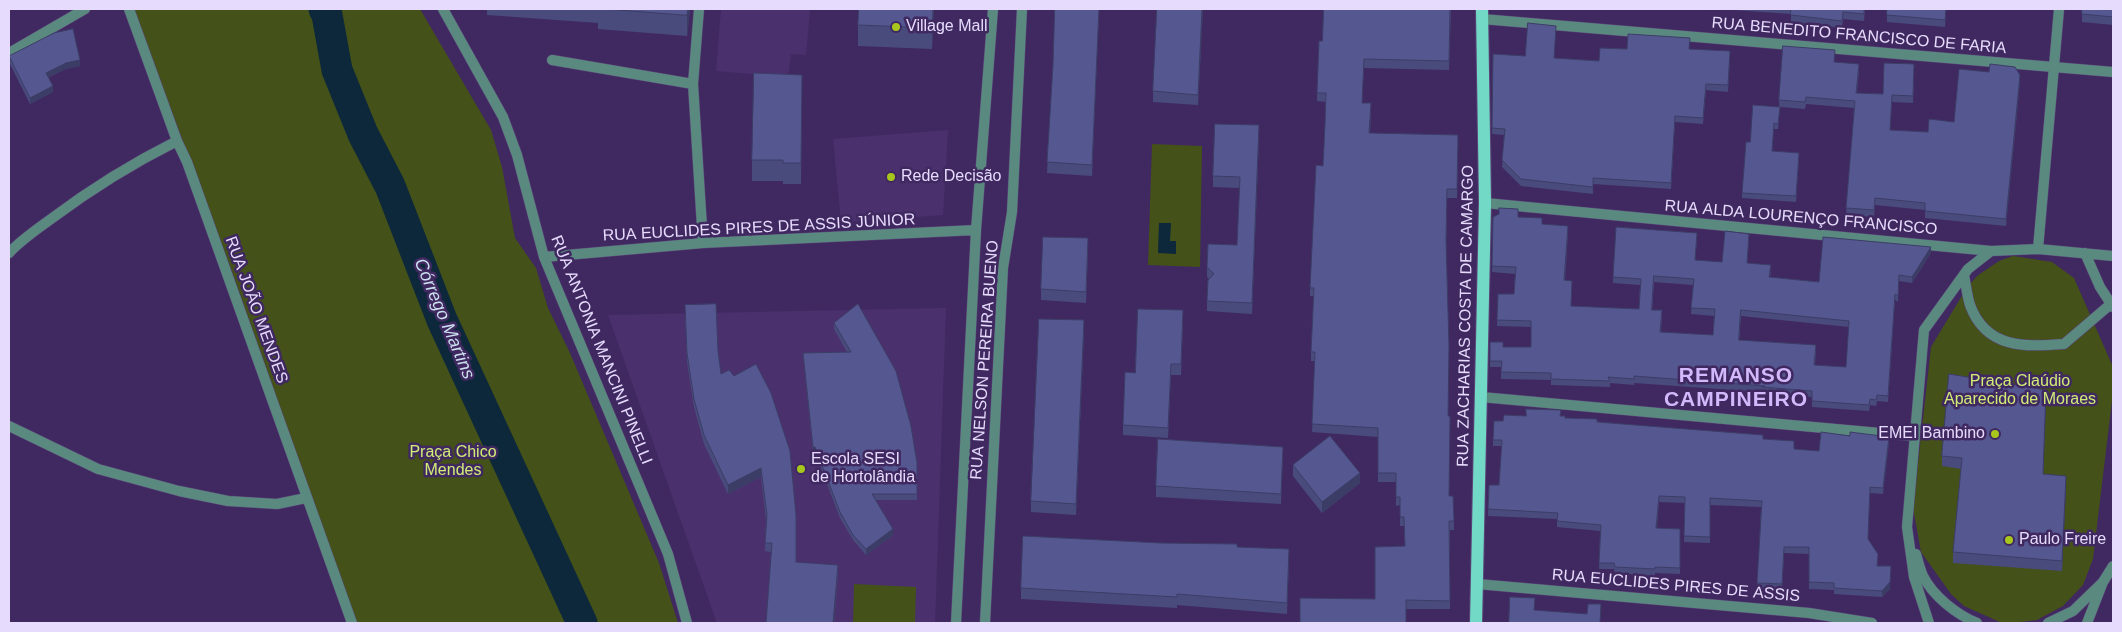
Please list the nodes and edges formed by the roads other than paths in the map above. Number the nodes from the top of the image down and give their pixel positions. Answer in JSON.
{"nodes":[{"id":1,"x":86,"y":9,"type":"edge"},
{"id":2,"x":129,"y":9,"type":"edge"},
{"id":3,"x":443,"y":9,"type":"edge"},
{"id":4,"x":699,"y":9,"type":"edge"},
{"id":5,"x":993,"y":9,"type":"edge"},
{"id":6,"x":1022,"y":9,"type":"edge"},
{"id":7,"x":2059,"y":9,"type":"edge"},
{"id":8,"x":1482,"y":14,"type":"edge"},
{"id":9,"x":9,"y":53,"type":"edge"},
{"id":10,"x":552,"y":60,"type":"dead end"},
{"id":11,"x":2055,"y":68,"type":"junction"},
{"id":12,"x":2113,"y":72,"type":"edge"},
{"id":13,"x":693,"y":84,"type":"junction"},
{"id":14,"x":177,"y":141,"type":"junction"},
{"id":15,"x":1486,"y":203,"type":"junction"},
{"id":16,"x":976,"y":230,"type":"junction"},
{"id":17,"x":703,"y":243,"type":"junction"},
{"id":18,"x":2038,"y":249,"type":"junction"},
{"id":19,"x":1991,"y":251,"type":"junction"},
{"id":20,"x":9,"y":253,"type":"edge"},
{"id":21,"x":2085,"y":253,"type":"junction"},
{"id":22,"x":2113,"y":256,"type":"edge"},
{"id":23,"x":544,"y":257,"type":"junction"},
{"id":24,"x":1964,"y":275,"type":"junction"},
{"id":25,"x":2112,"y":305,"type":"edge"},
{"id":26,"x":1481,"y":397,"type":"junction"},
{"id":27,"x":9,"y":426,"type":"edge"},
{"id":28,"x":1913,"y":436,"type":"junction"},
{"id":29,"x":306,"y":498,"type":"junction"},
{"id":30,"x":1907,"y":527,"type":"junction"},
{"id":31,"x":2113,"y":566,"type":"edge"},
{"id":32,"x":2103,"y":582,"type":"junction"},
{"id":33,"x":1477,"y":584,"type":"junction"},
{"id":34,"x":352,"y":623,"type":"edge"},
{"id":35,"x":687,"y":623,"type":"edge"},
{"id":36,"x":956,"y":623,"type":"edge"},
{"id":37,"x":985,"y":623,"type":"edge"},
{"id":38,"x":1476,"y":623,"type":"edge"},
{"id":39,"x":1872,"y":623,"type":"edge"},
{"id":40,"x":1929,"y":623,"type":"edge"},
{"id":41,"x":1977,"y":623,"type":"edge"},
{"id":42,"x":2048,"y":623,"type":"edge"},
{"id":43,"x":2087,"y":623,"type":"edge"}],
"edges":[{"from":1,"to":9,"type":"street"},
{"from":2,"to":14,"type":"street","name":"RUA JOÃO MENDES"},
{"from":3,"to":23,"type":"street","name":"RUA ANTONIA MANCINI PINELLI"},
{"from":4,"to":13,"type":"street"},
{"from":5,"to":16,"type":"street","name":"RUA NELSON PEREIRA BUENO"},
{"from":6,"to":37,"type":"street","name":"RUA NELSON PEREIRA BUENO"},
{"from":7,"to":11,"type":"street"},
{"from":8,"to":11,"type":"street","name":"RUA BENEDITO FRANCISCO DE FARIA"},
{"from":8,"to":15,"type":"main road","name":"RUA ZACHARIAS COSTA DE CAMARGO"},
{"from":10,"to":13,"type":"street"},
{"from":11,"to":12,"type":"street","name":"RUA BENEDITO FRANCISCO DE FARIA"},
{"from":11,"to":18,"type":"street"},
{"from":13,"to":17,"type":"street"},
{"from":14,"to":20,"type":"street"},
{"from":14,"to":29,"type":"street","name":"RUA JOÃO MENDES"},
{"from":15,"to":19,"type":"street","name":"RUA ALDA LOURENÇO FRANCISCO"},
{"from":15,"to":26,"type":"main road","name":"RUA ZACHARIAS COSTA DE CAMARGO"},
{"from":16,"to":17,"type":"street","name":"RUA EUCLIDES PIRES DE ASSIS JÚNIOR"},
{"from":16,"to":36,"type":"street","name":"RUA NELSON PEREIRA BUENO"},
{"from":17,"to":23,"type":"street","name":"RUA EUCLIDES PIRES DE ASSIS JÚNIOR"},
{"from":18,"to":19,"type":"street","name":"RUA ALDA LOURENÇO FRANCISCO"},
{"from":18,"to":21,"type":"street","name":"RUA ALDA LOURENÇO FRANCISCO"},
{"from":19,"to":24,"type":"street"},
{"from":21,"to":22,"type":"street","name":"RUA ALDA LOURENÇO FRANCISCO"},
{"from":21,"to":25,"type":"street"},
{"from":23,"to":35,"type":"street","name":"RUA ANTONIA MANCINI PINELLI"},
{"from":24,"to":25,"type":"street"},
{"from":24,"to":28,"type":"street"},
{"from":26,"to":28,"type":"street"},
{"from":26,"to":33,"type":"main road","name":"RUA ZACHARIAS COSTA DE CAMARGO"},
{"from":27,"to":29,"type":"street"},
{"from":28,"to":30,"type":"street"},
{"from":29,"to":34,"type":"street","name":"RUA JOÃO MENDES"},
{"from":30,"to":40,"type":"street"},
{"from":30,"to":41,"type":"street"},
{"from":31,"to":32,"type":"street"},
{"from":32,"to":42,"type":"street"},
{"from":32,"to":43,"type":"street"},
{"from":33,"to":38,"type":"main road","name":"RUA ZACHARIAS COSTA DE CAMARGO"},
{"from":33,"to":39,"type":"street","name":"RUA EUCLIDES PIRES DE ASSIS"}]}
